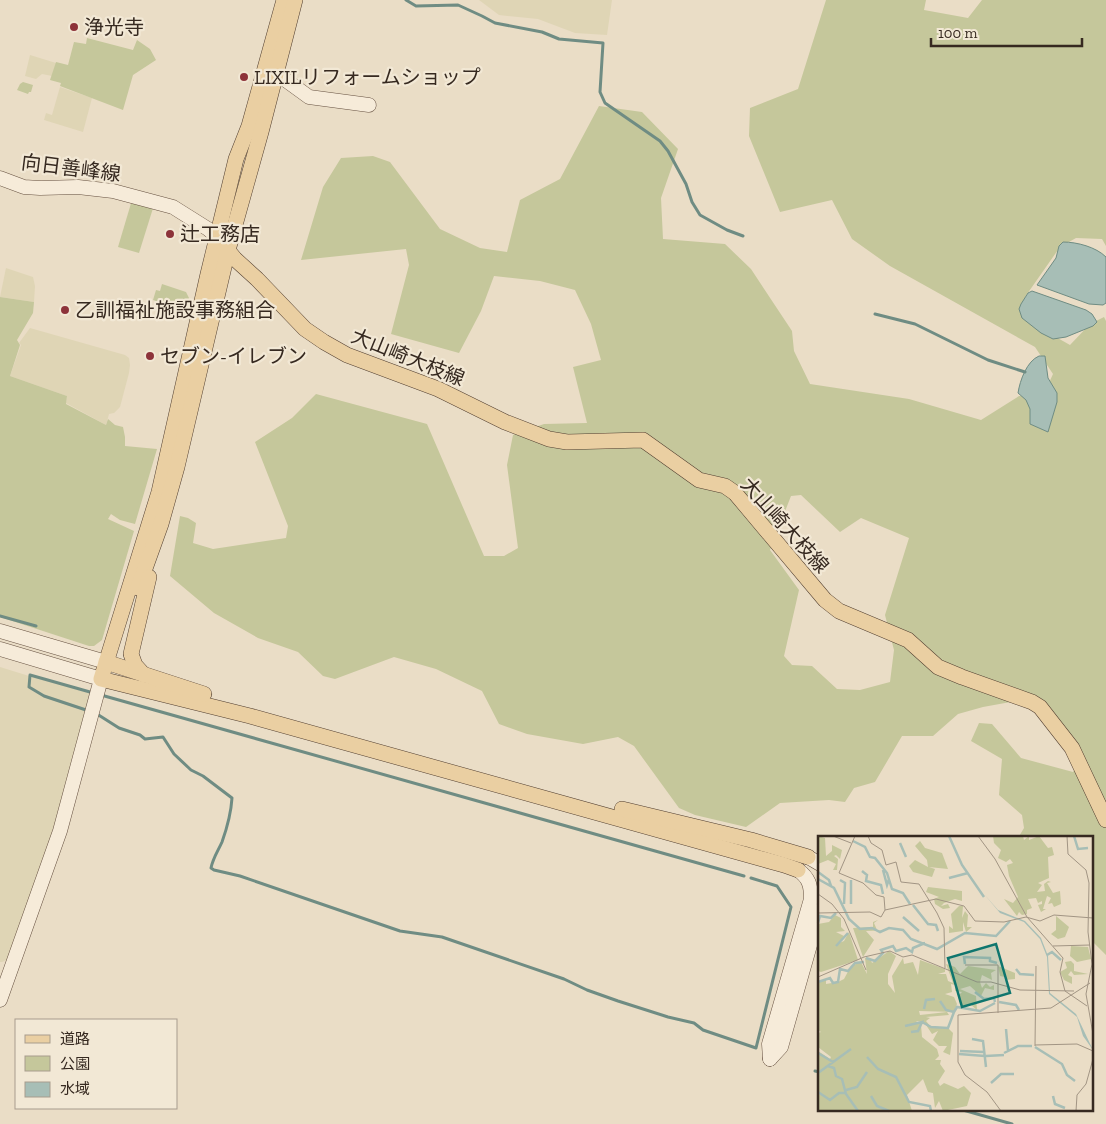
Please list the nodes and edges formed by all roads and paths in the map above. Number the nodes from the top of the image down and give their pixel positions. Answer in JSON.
{"nodes":[{"id":1,"x":284,"y":0,"type":"edge"},
{"id":2,"x":295,"y":0,"type":"edge"},
{"id":3,"x":276,"y":73,"type":"junction"},
{"id":4,"x":369,"y":105,"type":"dead end"},
{"id":5,"x":0,"y":178,"type":"edge"},
{"id":6,"x":217,"y":237,"type":"junction"},
{"id":7,"x":228,"y":250,"type":"junction"},
{"id":8,"x":161,"y":524,"type":"junction"},
{"id":9,"x":0,"y":631,"type":"edge"},
{"id":10,"x":0,"y":649,"type":"edge"},
{"id":11,"x":106,"y":662,"type":"junction"},
{"id":12,"x":144,"y":675,"type":"junction"},
{"id":13,"x":101,"y":679,"type":"junction"},
{"id":14,"x":1106,"y":820,"type":"edge"},
{"id":15,"x":814,"y":861,"type":"edge"},
{"id":16,"x":798,"y":870,"type":"joint"},
{"id":17,"x":818,"y":917,"type":"edge"},
{"id":18,"x":0,"y":1000,"type":"edge"}],
"edges":[{"from":1,"to":6,"type":"main road"},
{"from":2,"to":3,"type":"main road"},
{"from":3,"to":4,"type":"street"},
{"from":3,"to":7,"type":"main road"},
{"from":5,"to":6,"type":"street","name":"向日善峰線"},
{"from":6,"to":7,"type":"main road","name":"大山崎大枝線"},
{"from":6,"to":11,"type":"main road"},
{"from":7,"to":8,"type":"main road"},
{"from":7,"to":14,"type":"main road","name":"大山崎大枝線"},
{"from":8,"to":11,"type":"main road"},
{"from":8,"to":12,"type":"main road"},
{"from":9,"to":11,"type":"street"},
{"from":10,"to":13,"type":"street"},
{"from":11,"to":12,"type":"main road"},
{"from":11,"to":13,"type":"main road"},
{"from":12,"to":15,"type":"main road"},
{"from":13,"to":16,"type":"main road"},
{"from":13,"to":18,"type":"street"},
{"from":16,"to":17,"type":"street"}]}
